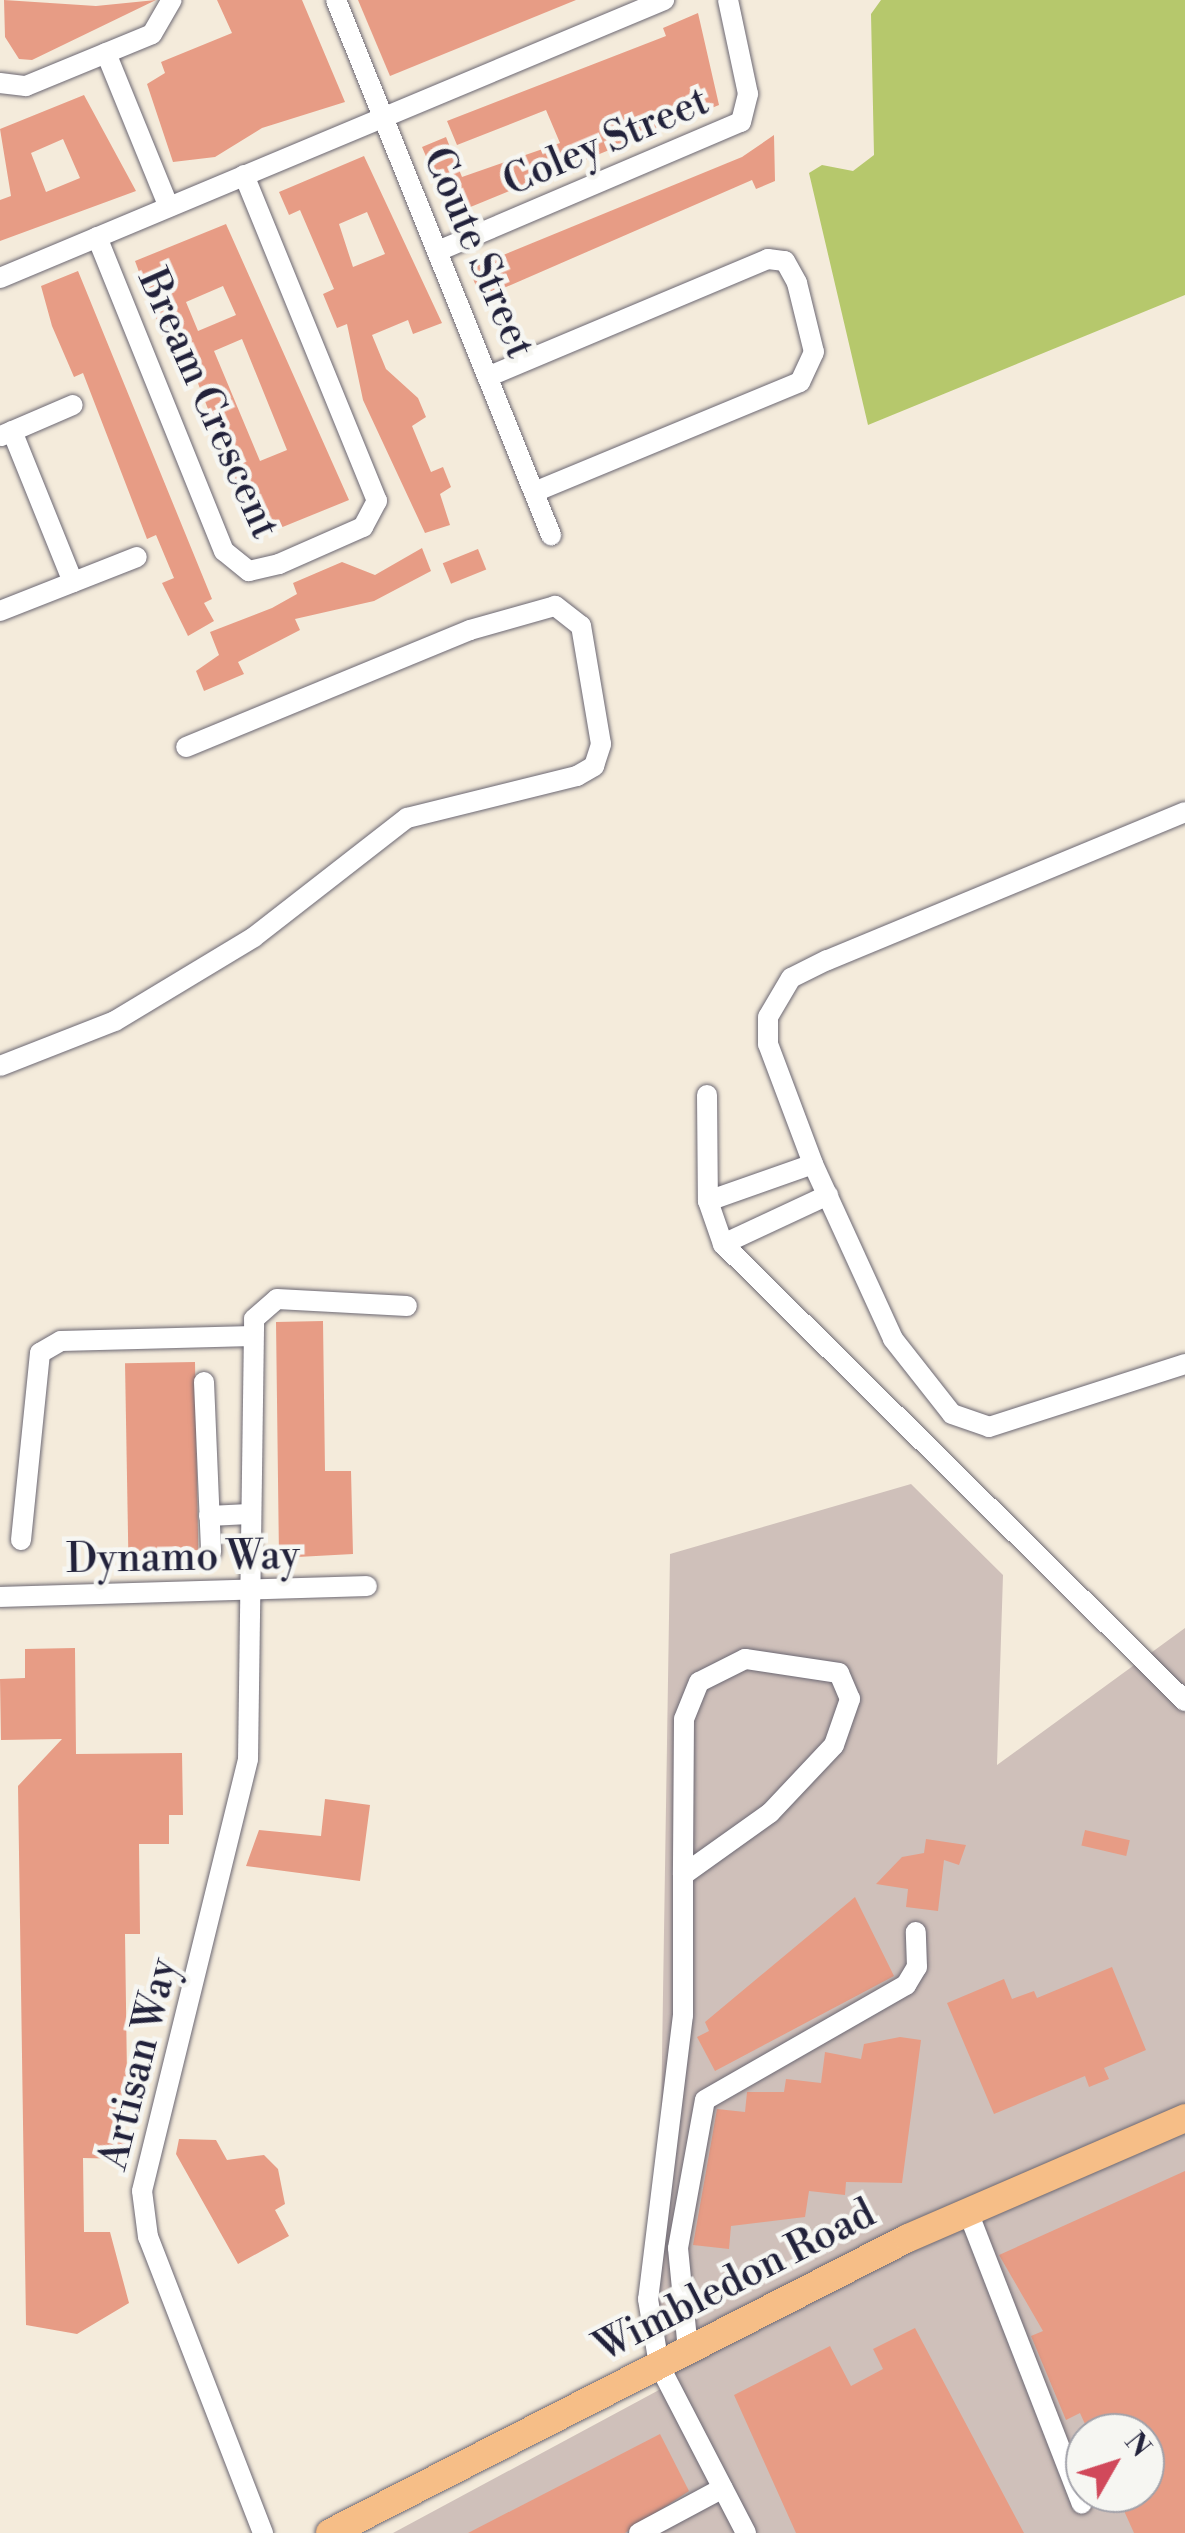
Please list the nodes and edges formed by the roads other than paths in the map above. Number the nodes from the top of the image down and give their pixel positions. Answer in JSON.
{"nodes":[{"id":1,"x":172,"y":0,"type":"edge"},
{"id":2,"x":336,"y":0,"type":"edge"},
{"id":3,"x":664,"y":0,"type":"edge"},
{"id":4,"x":728,"y":0,"type":"edge"},
{"id":5,"x":106,"y":53,"type":"junction"},
{"id":6,"x":0,"y":83,"type":"edge"},
{"id":7,"x":384,"y":118,"type":"junction"},
{"id":8,"x":244,"y":176,"type":"junction"},
{"id":9,"x":169,"y":207,"type":"junction"},
{"id":10,"x":97,"y":237,"type":"junction"},
{"id":11,"x":438,"y":251,"type":"junction"},
{"id":12,"x":0,"y":278,"type":"edge"},
{"id":13,"x":492,"y":375,"type":"junction"},
{"id":14,"x":72,"y":406,"type":"dead end"},
{"id":15,"x":6,"y":433,"type":"edge"},
{"id":16,"x":536,"y":492,"type":"junction"},
{"id":17,"x":550,"y":534,"type":"dead end"},
{"id":18,"x":137,"y":557,"type":"dead end"},
{"id":19,"x":73,"y":582,"type":"junction"},
{"id":20,"x":0,"y":610,"type":"edge"},
{"id":21,"x":186,"y":746,"type":"dead end"},
{"id":22,"x":1185,"y":812,"type":"edge"},
{"id":23,"x":0,"y":1066,"type":"edge"},
{"id":24,"x":707,"y":1095,"type":"dead end"},
{"id":25,"x":813,"y":1164,"type":"junction"},
{"id":26,"x":828,"y":1195,"type":"junction"},
{"id":27,"x":708,"y":1201,"type":"junction"},
{"id":28,"x":724,"y":1244,"type":"junction"},
{"id":29,"x":407,"y":1306,"type":"dead end"},
{"id":30,"x":253,"y":1336,"type":"junction"},
{"id":31,"x":1185,"y":1364,"type":"edge"},
{"id":32,"x":204,"y":1382,"type":"dead end"},
{"id":33,"x":249,"y":1514,"type":"junction"},
{"id":34,"x":210,"y":1516,"type":"junction"},
{"id":35,"x":20,"y":1540,"type":"dead end"},
{"id":36,"x":211,"y":1552,"type":"dead end"},
{"id":37,"x":368,"y":1586,"type":"dead end"},
{"id":38,"x":247,"y":1594,"type":"junction"},
{"id":39,"x":0,"y":1597,"type":"edge"},
{"id":40,"x":1185,"y":1702,"type":"edge"},
{"id":41,"x":683,"y":1875,"type":"junction"},
{"id":42,"x":916,"y":1932,"type":"dead end"},
{"id":43,"x":1185,"y":2118,"type":"edge"},
{"id":44,"x":968,"y":2212,"type":"junction"},
{"id":45,"x":688,"y":2350,"type":"junction"},
{"id":46,"x":659,"y":2365,"type":"junction"},
{"id":47,"x":1065,"y":2460,"type":"edge"},
{"id":48,"x":723,"y":2488,"type":"junction"},
{"id":49,"x":262,"y":2533,"type":"edge"},
{"id":50,"x":330,"y":2533,"type":"edge"},
{"id":51,"x":639,"y":2533,"type":"edge"},
{"id":52,"x":746,"y":2533,"type":"edge"}],
"edges":[{"from":1,"to":5,"type":"street"},
{"from":2,"to":7,"type":"street","name":"Coute Street"},
{"from":3,"to":7,"type":"street"},
{"from":4,"to":11,"type":"street","name":"Coley Street"},
{"from":5,"to":6,"type":"street"},
{"from":5,"to":9,"type":"street"},
{"from":7,"to":8,"type":"street"},
{"from":7,"to":11,"type":"street","name":"Coute Street"},
{"from":8,"to":9,"type":"street"},
{"from":8,"to":10,"type":"street","name":"Bream Crescent"},
{"from":9,"to":10,"type":"street"},
{"from":10,"to":12,"type":"street"},
{"from":11,"to":13,"type":"street","name":"Coute Street"},
{"from":13,"to":16,"type":"street","name":"Coute Street"},
{"from":13,"to":16,"type":"street"},
{"from":14,"to":15,"type":"street"},
{"from":15,"to":19,"type":"street"},
{"from":16,"to":17,"type":"street","name":"Coute Street"},
{"from":18,"to":19,"type":"street"},
{"from":19,"to":20,"type":"street"},
{"from":21,"to":23,"type":"street"},
{"from":22,"to":25,"type":"street"},
{"from":24,"to":27,"type":"street"},
{"from":25,"to":26,"type":"street"},
{"from":25,"to":27,"type":"street"},
{"from":26,"to":28,"type":"street"},
{"from":26,"to":31,"type":"street"},
{"from":27,"to":28,"type":"street"},
{"from":28,"to":40,"type":"street"},
{"from":29,"to":30,"type":"street"},
{"from":30,"to":33,"type":"street","name":"Artisan Way"},
{"from":30,"to":35,"type":"street"},
{"from":32,"to":34,"type":"street"},
{"from":33,"to":34,"type":"street"},
{"from":33,"to":38,"type":"street","name":"Artisan Way"},
{"from":34,"to":36,"type":"street"},
{"from":37,"to":38,"type":"street","name":"Dynamo Way"},
{"from":38,"to":39,"type":"street","name":"Dynamo Way"},
{"from":38,"to":49,"type":"street","name":"Artisan Way"},
{"from":41,"to":41,"type":"street"},
{"from":41,"to":46,"type":"street"},
{"from":42,"to":45,"type":"street"},
{"from":43,"to":44,"type":"main road","name":"Wimbledon Road"},
{"from":44,"to":45,"type":"main road","name":"Wimbledon Road"},
{"from":44,"to":47,"type":"street"},
{"from":45,"to":46,"type":"main road","name":"Wimbledon Road"},
{"from":46,"to":48,"type":"street"},
{"from":46,"to":50,"type":"main road","name":"Wimbledon Road"},
{"from":48,"to":51,"type":"street"},
{"from":48,"to":52,"type":"street"}]}
